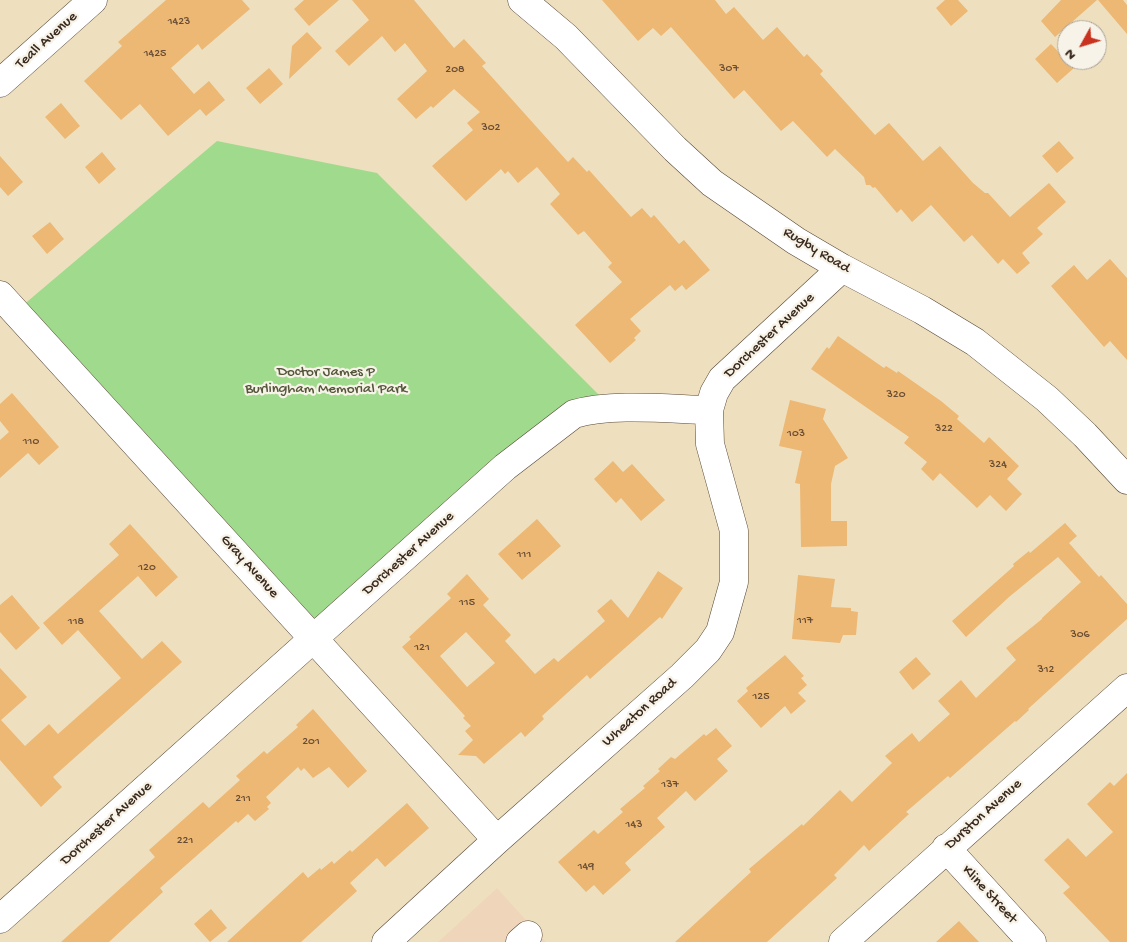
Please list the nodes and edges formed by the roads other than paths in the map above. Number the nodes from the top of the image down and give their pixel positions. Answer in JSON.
{"nodes":[{"id":1,"x":93,"y":0,"type":"edge"},
{"id":2,"x":522,"y":0,"type":"edge"},
{"id":3,"x":1,"y":78,"type":"edge"},
{"id":4,"x":842,"y":268,"type":"junction"},
{"id":5,"x":0,"y":295,"type":"edge"},
{"id":6,"x":709,"y":410,"type":"junction"},
{"id":7,"x":1127,"y":480,"type":"edge"},
{"id":8,"x":314,"y":639,"type":"junction"},
{"id":9,"x":1127,"y":688,"type":"edge"},
{"id":10,"x":497,"y":840,"type":"junction"},
{"id":11,"x":946,"y":848,"type":"junction"},
{"id":12,"x":0,"y":919,"type":"edge"},
{"id":13,"x":386,"y":942,"type":"edge"},
{"id":14,"x":843,"y":942,"type":"edge"},
{"id":15,"x":1032,"y":942,"type":"edge"}],
"edges":[{"from":1,"to":3,"type":"street","name":"Teall Avenue"},
{"from":2,"to":4,"type":"street","name":"Rugby Road"},
{"from":4,"to":6,"type":"street","name":"Dorchester Avenue"},
{"from":4,"to":7,"type":"street","name":"Rugby Road"},
{"from":5,"to":8,"type":"street","name":"Gray Avenue"},
{"from":6,"to":8,"type":"street","name":"Dorchester Avenue"},
{"from":6,"to":10,"type":"street","name":"Wheaton Road"},
{"from":8,"to":10,"type":"street","name":"Gray Avenue"},
{"from":8,"to":12,"type":"street","name":"Dorchester Avenue"},
{"from":9,"to":11,"type":"street","name":"Durston Avenue"},
{"from":10,"to":13,"type":"street","name":"Wheaton Road"},
{"from":11,"to":14,"type":"street","name":"Durston Avenue"},
{"from":11,"to":15,"type":"street","name":"Kline Street"}]}
